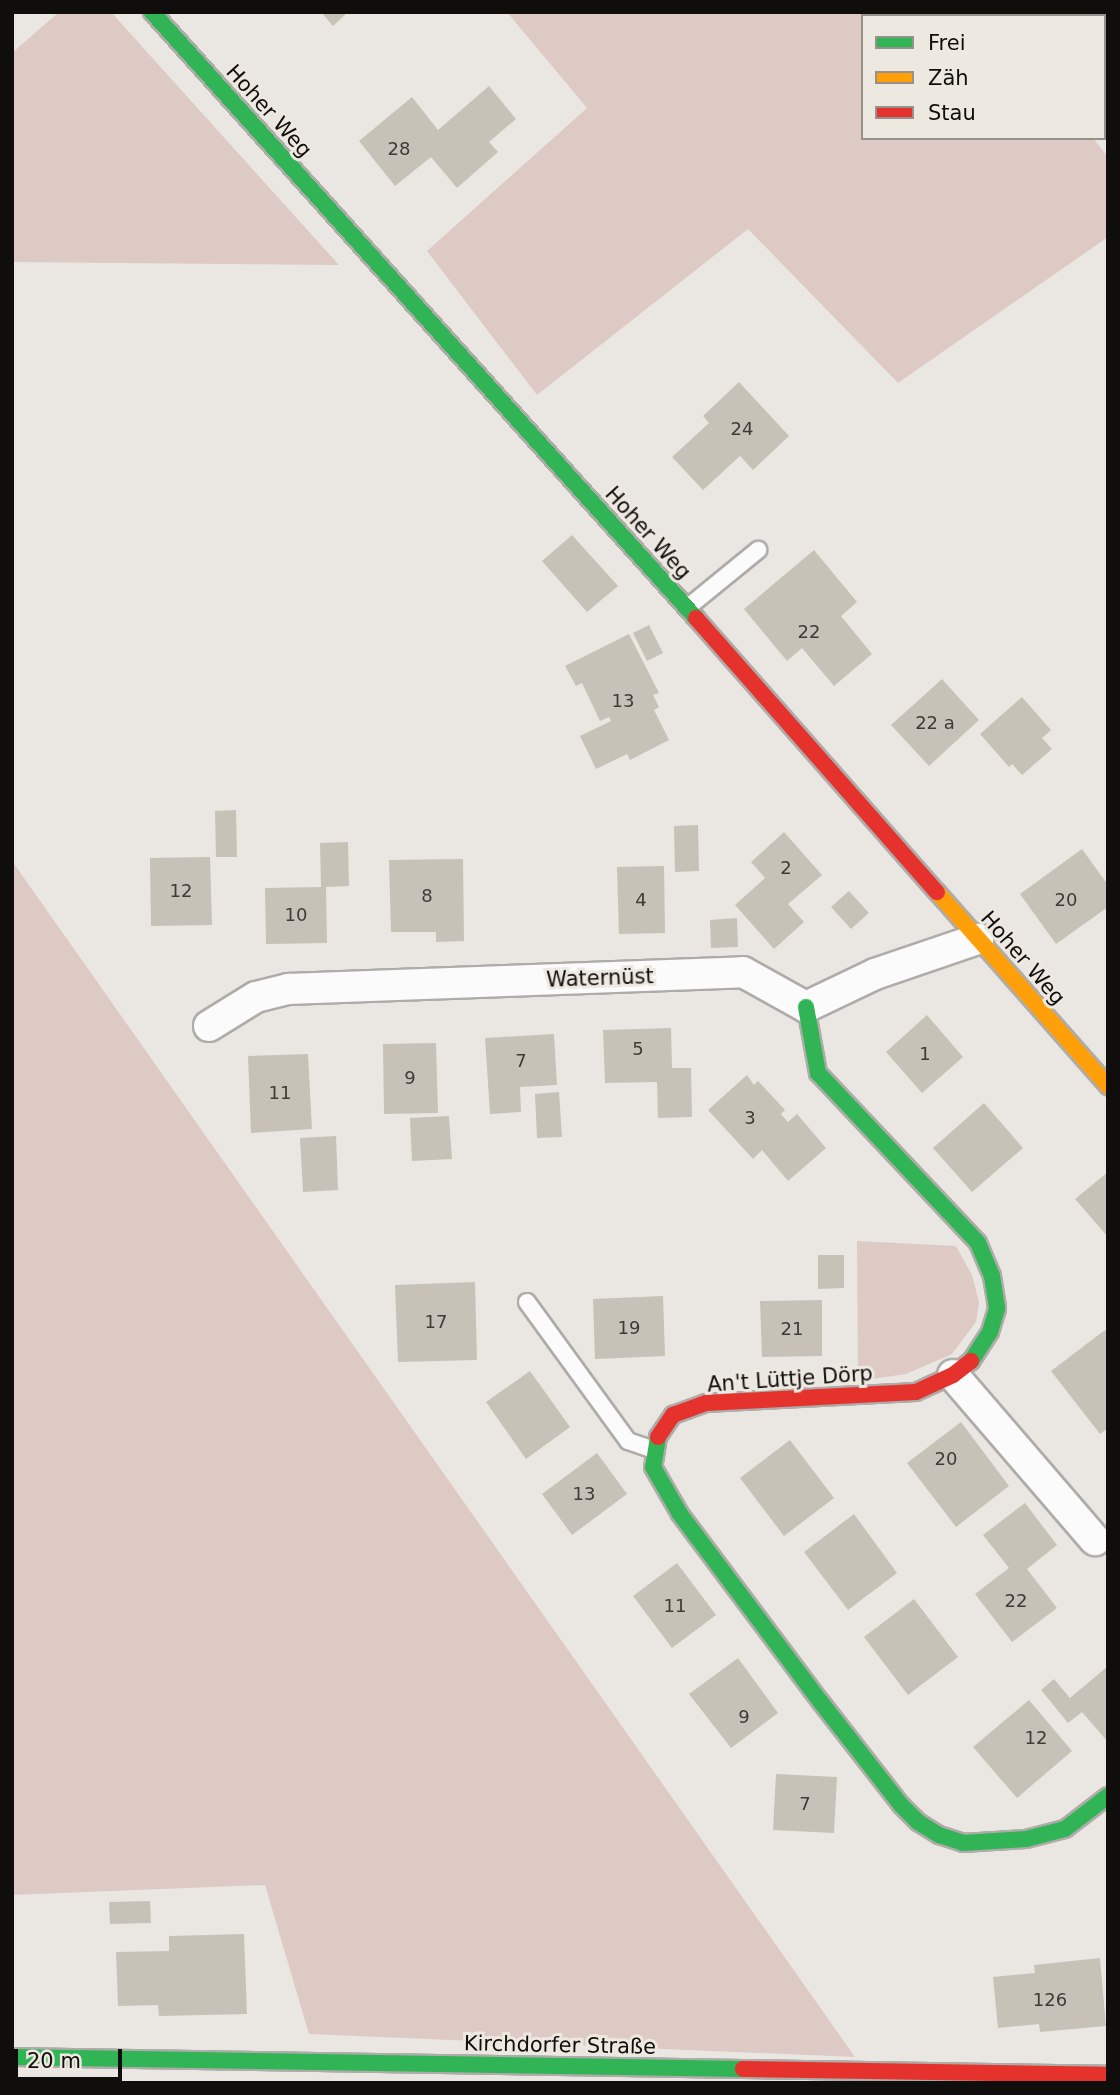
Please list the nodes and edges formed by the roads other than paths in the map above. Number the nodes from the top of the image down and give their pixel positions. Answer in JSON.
{"nodes":[{"id":1,"x":152,"y":12,"type":"edge"},
{"id":2,"x":758,"y":550,"type":"dead end"},
{"id":3,"x":687,"y":608,"type":"junction"},
{"id":4,"x":978,"y":939,"type":"junction"},
{"id":5,"x":806,"y":1006,"type":"junction"},
{"id":6,"x":209,"y":1026,"type":"dead end"},
{"id":7,"x":1108,"y":1086,"type":"edge"},
{"id":8,"x":527,"y":1301,"type":"dead end"},
{"id":9,"x":953,"y":1376,"type":"junction"},
{"id":10,"x":654,"y":1450,"type":"junction"},
{"id":11,"x":1096,"y":1540,"type":"dead end"},
{"id":12,"x":1108,"y":1796,"type":"edge"},
{"id":13,"x":12,"y":2057,"type":"edge"},
{"id":14,"x":1108,"y":2075,"type":"edge"}],
"edges":[{"from":1,"to":3,"type":"street","name":"Hoher Weg"},
{"from":2,"to":3,"type":"lane"},
{"from":3,"to":4,"type":"street","name":"Hoher Weg"},
{"from":4,"to":5,"type":"street"},
{"from":4,"to":7,"type":"street","name":"Hoher Weg"},
{"from":5,"to":6,"type":"street","name":"Waternüst"},
{"from":5,"to":9,"type":"street","name":"An't Lüttje Dörp"},
{"from":8,"to":10,"type":"lane"},
{"from":9,"to":10,"type":"street","name":"An't Lüttje Dörp"},
{"from":9,"to":11,"type":"street"},
{"from":10,"to":12,"type":"street"},
{"from":13,"to":14,"type":"street","name":"Kirchdorfer Straße"}]}
